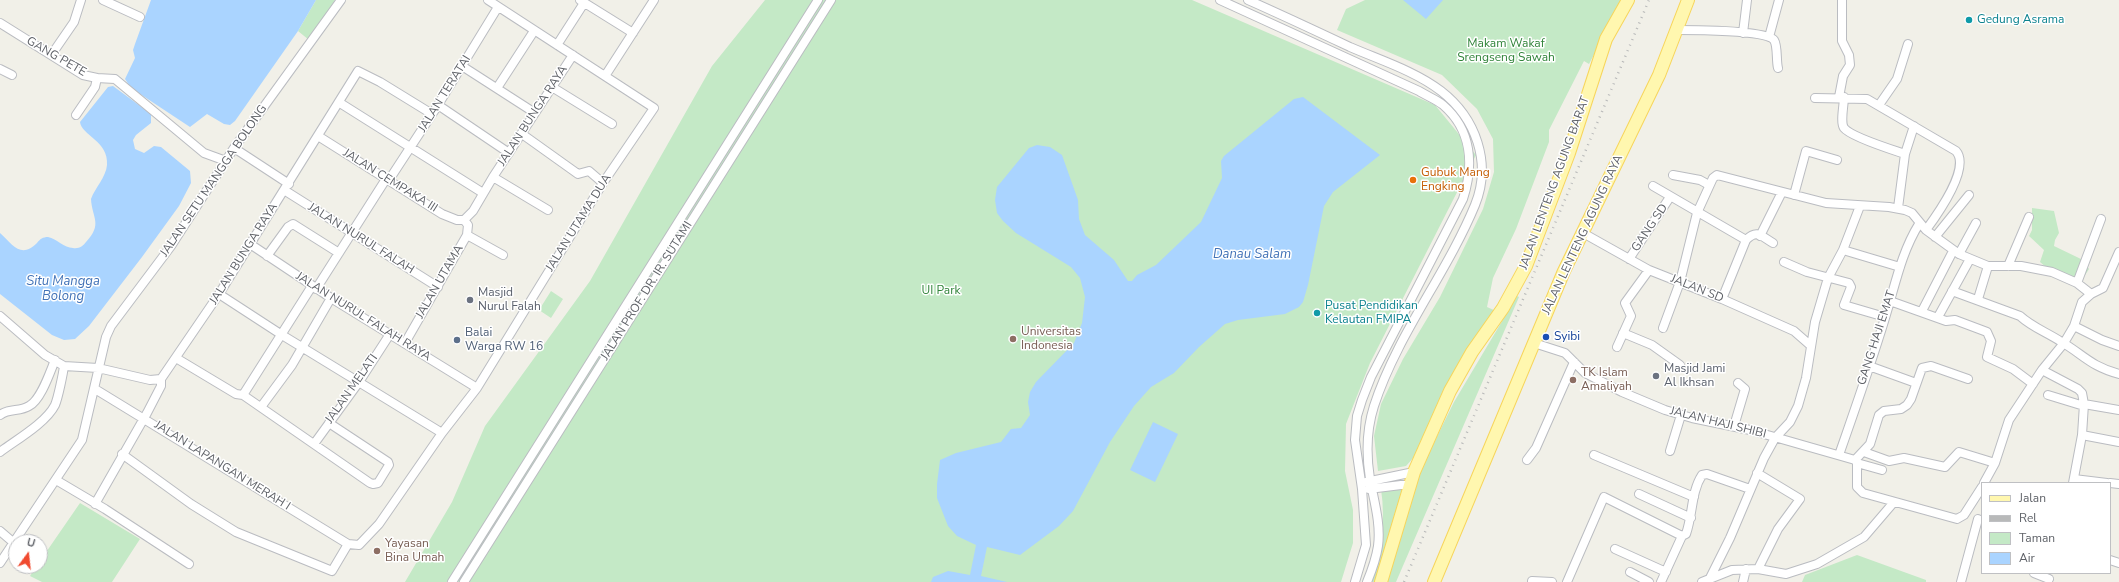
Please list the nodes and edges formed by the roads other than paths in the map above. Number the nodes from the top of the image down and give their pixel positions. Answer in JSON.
{"nodes":[{"id":1,"x":80,"y":0,"type":"edge"},
{"id":2,"x":103,"y":0,"type":"edge"},
{"id":3,"x":341,"y":0,"type":"edge"},
{"id":4,"x":488,"y":0,"type":"edge"},
{"id":5,"x":654,"y":0,"type":"edge"},
{"id":6,"x":818,"y":0,"type":"edge"},
{"id":7,"x":831,"y":0,"type":"edge"},
{"id":8,"x":1220,"y":0,"type":"edge"},
{"id":9,"x":1248,"y":0,"type":"edge"},
{"id":10,"x":1628,"y":0,"type":"edge"},
{"id":11,"x":1688,"y":0,"type":"edge"},
{"id":12,"x":1746,"y":0,"type":"edge"},
{"id":13,"x":1778,"y":0,"type":"edge"},
{"id":14,"x":1842,"y":0,"type":"edge"},
{"id":15,"x":588,"y":2,"type":"edge"},
{"id":16,"x":498,"y":7,"type":"junction"},
{"id":17,"x":140,"y":17,"type":"dead end"},
{"id":18,"x":0,"y":23,"type":"edge"},
{"id":19,"x":1677,"y":30,"type":"junction"},
{"id":20,"x":534,"y":31,"type":"junction"},
{"id":21,"x":1744,"y":32,"type":"junction"},
{"id":22,"x":633,"y":33,"type":"junction"},
{"id":23,"x":1769,"y":36,"type":"junction"},
{"id":24,"x":1908,"y":44,"type":"dead end"},
{"id":25,"x":557,"y":45,"type":"junction"},
{"id":26,"x":1355,"y":48,"type":"junction"},
{"id":27,"x":52,"y":54,"type":"junction"},
{"id":28,"x":573,"y":55,"type":"junction"},
{"id":29,"x":1350,"y":59,"type":"junction"},
{"id":30,"x":462,"y":66,"type":"junction"},
{"id":31,"x":1778,"y":68,"type":"dead end"},
{"id":32,"x":0,"y":69,"type":"edge"},
{"id":33,"x":12,"y":76,"type":"dead end"},
{"id":34,"x":605,"y":76,"type":"junction"},
{"id":35,"x":97,"y":78,"type":"junction"},
{"id":36,"x":552,"y":87,"type":"junction"},
{"id":37,"x":497,"y":88,"type":"junction"},
{"id":38,"x":1842,"y":97,"type":"junction"},
{"id":39,"x":1815,"y":98,"type":"dead end"},
{"id":40,"x":340,"y":103,"type":"junction"},
{"id":41,"x":438,"y":105,"type":"junction"},
{"id":42,"x":1879,"y":105,"type":"junction"},
{"id":43,"x":535,"y":113,"type":"junction"},
{"id":44,"x":432,"y":114,"type":"junction"},
{"id":45,"x":76,"y":115,"type":"dead end"},
{"id":46,"x":612,"y":124,"type":"dead end"},
{"id":47,"x":1914,"y":126,"type":"junction"},
{"id":48,"x":522,"y":134,"type":"junction"},
{"id":49,"x":318,"y":136,"type":"junction"},
{"id":50,"x":234,"y":148,"type":"junction"},
{"id":51,"x":410,"y":149,"type":"junction"},
{"id":52,"x":509,"y":152,"type":"junction"},
{"id":53,"x":1905,"y":154,"type":"junction"},
{"id":54,"x":1836,"y":160,"type":"dead end"},
{"id":55,"x":226,"y":161,"type":"junction"},
{"id":56,"x":1673,"y":175,"type":"dead end"},
{"id":57,"x":493,"y":177,"type":"junction"},
{"id":58,"x":387,"y":180,"type":"junction"},
{"id":59,"x":603,"y":183,"type":"junction"},
{"id":60,"x":1710,"y":185,"type":"junction"},
{"id":61,"x":1652,"y":186,"type":"dead end"},
{"id":62,"x":286,"y":187,"type":"junction"},
{"id":63,"x":1782,"y":192,"type":"junction"},
{"id":64,"x":483,"y":193,"type":"junction"},
{"id":65,"x":1794,"y":195,"type":"junction"},
{"id":66,"x":1969,"y":195,"type":"dead end"},
{"id":67,"x":1670,"y":197,"type":"junction"},
{"id":68,"x":1860,"y":206,"type":"junction"},
{"id":69,"x":1898,"y":208,"type":"junction"},
{"id":70,"x":548,"y":210,"type":"dead end"},
{"id":71,"x":1697,"y":213,"type":"junction"},
{"id":72,"x":2029,"y":217,"type":"dead end"},
{"id":73,"x":2100,"y":219,"type":"dead end"},
{"id":74,"x":464,"y":220,"type":"junction"},
{"id":75,"x":1976,"y":223,"type":"dead end"},
{"id":76,"x":1919,"y":224,"type":"junction"},
{"id":77,"x":1926,"y":230,"type":"junction"},
{"id":78,"x":351,"y":233,"type":"junction"},
{"id":79,"x":1583,"y":233,"type":"junction"},
{"id":80,"x":467,"y":235,"type":"junction"},
{"id":81,"x":1760,"y":236,"type":"junction"},
{"id":82,"x":1935,"y":237,"type":"junction"},
{"id":83,"x":1746,"y":240,"type":"junction"},
{"id":84,"x":1773,"y":243,"type":"dead end"},
{"id":85,"x":250,"y":244,"type":"junction"},
{"id":86,"x":1843,"y":250,"type":"junction"},
{"id":87,"x":339,"y":252,"type":"junction"},
{"id":88,"x":2119,"y":252,"type":"edge"},
{"id":89,"x":1956,"y":253,"type":"junction"},
{"id":90,"x":503,"y":255,"type":"dead end"},
{"id":91,"x":267,"y":256,"type":"junction"},
{"id":92,"x":1629,"y":259,"type":"junction"},
{"id":93,"x":1970,"y":259,"type":"junction"},
{"id":94,"x":1784,"y":262,"type":"dead end"},
{"id":95,"x":1988,"y":266,"type":"junction"},
{"id":96,"x":2008,"y":266,"type":"junction"},
{"id":97,"x":1900,"y":267,"type":"junction"},
{"id":98,"x":1649,"y":270,"type":"junction"},
{"id":99,"x":1828,"y":278,"type":"junction"},
{"id":100,"x":1680,"y":282,"type":"junction"},
{"id":101,"x":2077,"y":283,"type":"junction"},
{"id":102,"x":314,"y":287,"type":"junction"},
{"id":103,"x":438,"y":287,"type":"junction"},
{"id":104,"x":1952,"y":291,"type":"junction"},
{"id":105,"x":219,"y":294,"type":"junction"},
{"id":106,"x":2091,"y":294,"type":"junction"},
{"id":107,"x":330,"y":298,"type":"junction"},
{"id":108,"x":1722,"y":299,"type":"junction"},
{"id":109,"x":1978,"y":299,"type":"junction"},
{"id":110,"x":1890,"y":301,"type":"junction"},
{"id":111,"x":1922,"y":311,"type":"junction"},
{"id":112,"x":0,"y":316,"type":"edge"},
{"id":113,"x":1885,"y":317,"type":"junction"},
{"id":114,"x":1938,"y":317,"type":"junction"},
{"id":115,"x":2074,"y":326,"type":"junction"},
{"id":116,"x":1663,"y":328,"type":"dead end"},
{"id":117,"x":1623,"y":333,"type":"junction"},
{"id":118,"x":390,"y":334,"type":"junction"},
{"id":119,"x":282,"y":335,"type":"junction"},
{"id":120,"x":405,"y":343,"type":"junction"},
{"id":121,"x":1534,"y":343,"type":"junction"},
{"id":122,"x":2064,"y":343,"type":"junction"},
{"id":123,"x":1810,"y":345,"type":"junction"},
{"id":124,"x":2119,"y":346,"type":"edge"},
{"id":125,"x":302,"y":347,"type":"junction"},
{"id":126,"x":1617,"y":347,"type":"dead end"},
{"id":127,"x":176,"y":358,"type":"junction"},
{"id":128,"x":55,"y":360,"type":"junction"},
{"id":129,"x":1574,"y":362,"type":"junction"},
{"id":130,"x":1680,"y":365,"type":"dead end"},
{"id":131,"x":64,"y":366,"type":"junction"},
{"id":132,"x":1869,"y":366,"type":"junction"},
{"id":133,"x":98,"y":368,"type":"junction"},
{"id":134,"x":2042,"y":370,"type":"junction"},
{"id":135,"x":2119,"y":374,"type":"edge"},
{"id":136,"x":161,"y":379,"type":"junction"},
{"id":137,"x":1968,"y":379,"type":"dead end"},
{"id":138,"x":360,"y":382,"type":"junction"},
{"id":139,"x":1738,"y":383,"type":"dead end"},
{"id":140,"x":1916,"y":383,"type":"junction"},
{"id":141,"x":2033,"y":384,"type":"junction"},
{"id":142,"x":477,"y":388,"type":"junction"},
{"id":143,"x":95,"y":389,"type":"junction"},
{"id":144,"x":243,"y":395,"type":"junction"},
{"id":145,"x":2048,"y":395,"type":"dead end"},
{"id":146,"x":1362,"y":400,"type":"junction"},
{"id":147,"x":1375,"y":404,"type":"junction"},
{"id":148,"x":2084,"y":405,"type":"junction"},
{"id":149,"x":261,"y":407,"type":"junction"},
{"id":150,"x":2119,"y":410,"type":"edge"},
{"id":151,"x":0,"y":415,"type":"edge"},
{"id":152,"x":1681,"y":415,"type":"junction"},
{"id":153,"x":144,"y":418,"type":"junction"},
{"id":154,"x":329,"y":423,"type":"junction"},
{"id":155,"x":1734,"y":426,"type":"junction"},
{"id":156,"x":442,"y":433,"type":"junction"},
{"id":157,"x":2082,"y":435,"type":"junction"},
{"id":158,"x":1775,"y":438,"type":"junction"},
{"id":159,"x":2119,"y":442,"type":"edge"},
{"id":160,"x":314,"y":444,"type":"junction"},
{"id":161,"x":1670,"y":451,"type":"dead end"},
{"id":162,"x":0,"y":452,"type":"edge"},
{"id":163,"x":1864,"y":452,"type":"junction"},
{"id":164,"x":122,"y":454,"type":"junction"},
{"id":165,"x":1594,"y":454,"type":"dead end"},
{"id":166,"x":1839,"y":455,"type":"junction"},
{"id":167,"x":1527,"y":460,"type":"dead end"},
{"id":168,"x":1856,"y":462,"type":"junction"},
{"id":169,"x":1995,"y":463,"type":"junction"},
{"id":170,"x":1882,"y":470,"type":"dead end"},
{"id":171,"x":1414,"y":472,"type":"junction"},
{"id":172,"x":1757,"y":473,"type":"junction"},
{"id":173,"x":56,"y":480,"type":"junction"},
{"id":174,"x":2074,"y":481,"type":"edge"},
{"id":175,"x":1985,"y":482,"type":"edge"},
{"id":176,"x":2092,"y":482,"type":"edge"},
{"id":177,"x":1372,"y":485,"type":"junction"},
{"id":178,"x":1409,"y":485,"type":"junction"},
{"id":179,"x":1362,"y":486,"type":"junction"},
{"id":180,"x":1750,"y":489,"type":"junction"},
{"id":181,"x":1981,"y":489,"type":"edge"},
{"id":182,"x":1639,"y":494,"type":"dead end"},
{"id":183,"x":1694,"y":496,"type":"junction"},
{"id":184,"x":1894,"y":502,"type":"junction"},
{"id":185,"x":95,"y":504,"type":"junction"},
{"id":186,"x":1964,"y":515,"type":"junction"},
{"id":187,"x":1691,"y":518,"type":"junction"},
{"id":188,"x":1980,"y":520,"type":"edge"},
{"id":189,"x":0,"y":531,"type":"edge"},
{"id":190,"x":20,"y":534,"type":"edge"},
{"id":191,"x":1682,"y":536,"type":"junction"},
{"id":192,"x":8,"y":538,"type":"edge"},
{"id":193,"x":348,"y":544,"type":"junction"},
{"id":194,"x":1615,"y":549,"type":"dead end"},
{"id":195,"x":8,"y":552,"type":"edge"},
{"id":196,"x":0,"y":564,"type":"edge"},
{"id":197,"x":189,"y":564,"type":"dead end"},
{"id":198,"x":1746,"y":569,"type":"junction"},
{"id":199,"x":1758,"y":569,"type":"junction"},
{"id":200,"x":1630,"y":572,"type":"dead end"},
{"id":201,"x":1666,"y":572,"type":"junction"},
{"id":202,"x":2037,"y":574,"type":"edge"},
{"id":203,"x":1710,"y":578,"type":"junction"},
{"id":204,"x":2049,"y":578,"type":"edge"},
{"id":205,"x":1532,"y":581,"type":"dead end"},
{"id":206,"x":452,"y":582,"type":"edge"},
{"id":207,"x":464,"y":582,"type":"edge"},
{"id":208,"x":1355,"y":582,"type":"edge"},
{"id":209,"x":1367,"y":582,"type":"edge"},
{"id":210,"x":1381,"y":582,"type":"edge"},
{"id":211,"x":1434,"y":582,"type":"edge"},
{"id":212,"x":1552,"y":582,"type":"edge"},
{"id":213,"x":1567,"y":582,"type":"edge"},
{"id":214,"x":1649,"y":582,"type":"edge"},
{"id":215,"x":1661,"y":582,"type":"edge"},
{"id":216,"x":1702,"y":582,"type":"edge"},
{"id":217,"x":1743,"y":582,"type":"edge"},
{"id":218,"x":1961,"y":582,"type":"edge"}],
"edges":[{"from":1,"to":27,"type":"street"},
{"from":2,"to":17,"type":"street"},
{"from":3,"to":50,"type":"street","name":"JALAN SETU MANGGA BOLONG"},
{"from":4,"to":16,"type":"street","name":"JALAN BUNGA RAYA"},
{"from":5,"to":22,"type":"street"},
{"from":6,"to":206,"type":"street","name":"JALAN PROF. DR. IR. SUTAMI"},
{"from":7,"to":207,"type":"street","name":"JALAN PROF. DR. IR. SUTAMI"},
{"from":8,"to":29,"type":"street"},
{"from":9,"to":26,"type":"street"},
{"from":10,"to":171,"type":"main road","name":"JALAN LENTENG AGUNG BARAT"},
{"from":11,"to":19,"type":"main road","name":"JALAN LENTENG AGUNG RAYA"},
{"from":12,"to":21,"type":"street"},
{"from":13,"to":23,"type":"street"},
{"from":14,"to":38,"type":"street"},
{"from":15,"to":22,"type":"street"},
{"from":15,"to":25,"type":"street"},
{"from":16,"to":20,"type":"street","name":"JALAN BUNGA RAYA"},
{"from":16,"to":30,"type":"street","name":"JALAN TERATAI"},
{"from":18,"to":27,"type":"street","name":"GANG PETE"},
{"from":19,"to":21,"type":"street"},
{"from":19,"to":79,"type":"main road","name":"JALAN LENTENG AGUNG RAYA"},
{"from":20,"to":25,"type":"street","name":"JALAN BUNGA RAYA"},
{"from":20,"to":37,"type":"street"},
{"from":21,"to":23,"type":"street"},
{"from":22,"to":34,"type":"street"},
{"from":23,"to":31,"type":"street"},
{"from":24,"to":42,"type":"street"},
{"from":25,"to":28,"type":"street","name":"JALAN BUNGA RAYA"},
{"from":26,"to":29,"type":"street"},
{"from":26,"to":147,"type":"street"},
{"from":27,"to":35,"type":"street","name":"GANG PETE"},
{"from":28,"to":34,"type":"street","name":"JALAN UTAMA DUA"},
{"from":28,"to":36,"type":"street","name":"JALAN BUNGA RAYA"},
{"from":29,"to":146,"type":"street"},
{"from":30,"to":37,"type":"street"},
{"from":30,"to":41,"type":"street","name":"JALAN TERATAI"},
{"from":32,"to":33,"type":"street"},
{"from":34,"to":59,"type":"street","name":"JALAN UTAMA DUA"},
{"from":35,"to":45,"type":"street","name":"GANG PETE"},
{"from":35,"to":55,"type":"street"},
{"from":36,"to":43,"type":"street","name":"JALAN BUNGA RAYA"},
{"from":36,"to":46,"type":"street"},
{"from":37,"to":43,"type":"street"},
{"from":38,"to":39,"type":"street"},
{"from":38,"to":42,"type":"street"},
{"from":38,"to":53,"type":"street"},
{"from":40,"to":44,"type":"street","name":"JALAN BUNGA RAYA"},
{"from":40,"to":49,"type":"street","name":"JALAN BUNGA RAYA"},
{"from":40,"to":51,"type":"street"},
{"from":41,"to":44,"type":"street","name":"JALAN TERATAI"},
{"from":41,"to":52,"type":"street"},
{"from":42,"to":47,"type":"street"},
{"from":43,"to":48,"type":"street","name":"JALAN BUNGA RAYA"},
{"from":44,"to":51,"type":"street","name":"JALAN TERATAI"},
{"from":47,"to":53,"type":"street"},
{"from":47,"to":77,"type":"street"},
{"from":48,"to":52,"type":"street","name":"JALAN BUNGA RAYA"},
{"from":48,"to":59,"type":"street"},
{"from":49,"to":58,"type":"street","name":"JALAN CEMPAKA III"},
{"from":49,"to":62,"type":"street","name":"JALAN BUNGA RAYA"},
{"from":50,"to":55,"type":"street","name":"JALAN SETU MANGGA BOLONG"},
{"from":50,"to":62,"type":"street","name":"JALAN NURUL FALAH"},
{"from":51,"to":58,"type":"street","name":"JALAN TERATAI"},
{"from":51,"to":64,"type":"street"},
{"from":52,"to":57,"type":"street","name":"JALAN BUNGA RAYA"},
{"from":53,"to":69,"type":"street"},
{"from":54,"to":65,"type":"street"},
{"from":55,"to":133,"type":"street","name":"JALAN SETU MANGGA BOLONG"},
{"from":56,"to":60,"type":"street"},
{"from":57,"to":64,"type":"street","name":"JALAN BUNGA RAYA"},
{"from":57,"to":70,"type":"street"},
{"from":58,"to":74,"type":"street","name":"JALAN CEMPAKA III"},
{"from":58,"to":78,"type":"street","name":"JALAN TERATAI"},
{"from":59,"to":142,"type":"street","name":"JALAN UTAMA DUA"},
{"from":60,"to":63,"type":"street"},
{"from":60,"to":71,"type":"street"},
{"from":61,"to":67,"type":"street","name":"GANG SD"},
{"from":62,"to":78,"type":"street","name":"JALAN NURUL FALAH"},
{"from":62,"to":85,"type":"street","name":"JALAN BUNGA RAYA"},
{"from":63,"to":65,"type":"street"},
{"from":63,"to":81,"type":"street"},
{"from":64,"to":74,"type":"street","name":"JALAN BUNGA RAYA"},
{"from":65,"to":68,"type":"street"},
{"from":66,"to":82,"type":"street"},
{"from":67,"to":71,"type":"street","name":"GANG SD"},
{"from":67,"to":92,"type":"street","name":"GANG SD"},
{"from":68,"to":69,"type":"street"},
{"from":68,"to":86,"type":"street","name":"JALAN HAJI SHIBI"},
{"from":69,"to":76,"type":"street"},
{"from":71,"to":83,"type":"street","name":"GANG SD"},
{"from":71,"to":100,"type":"street"},
{"from":72,"to":96,"type":"street"},
{"from":73,"to":101,"type":"street"},
{"from":74,"to":80,"type":"street","name":"JALAN UTAMA"},
{"from":75,"to":89,"type":"street"},
{"from":76,"to":77,"type":"street"},
{"from":76,"to":97,"type":"street","name":"GANG HAJI EMAT"},
{"from":77,"to":82,"type":"street"},
{"from":78,"to":87,"type":"street"},
{"from":78,"to":103,"type":"street","name":"JALAN NURUL FALAH"},
{"from":79,"to":92,"type":"street","name":"JALAN SD"},
{"from":79,"to":121,"type":"main road","name":"JALAN LENTENG AGUNG RAYA"},
{"from":80,"to":90,"type":"street"},
{"from":80,"to":103,"type":"street","name":"JALAN UTAMA"},
{"from":81,"to":83,"type":"street"},
{"from":81,"to":84,"type":"street"},
{"from":82,"to":89,"type":"street"},
{"from":83,"to":108,"type":"street"},
{"from":85,"to":91,"type":"street","name":"JALAN NURUL FALAH RAYA"},
{"from":85,"to":105,"type":"street","name":"JALAN BUNGA RAYA"},
{"from":86,"to":97,"type":"street"},
{"from":86,"to":99,"type":"street","name":"JALAN HAJI SHIBI"},
{"from":87,"to":91,"type":"street"},
{"from":87,"to":102,"type":"street"},
{"from":88,"to":106,"type":"street"},
{"from":89,"to":93,"type":"street"},
{"from":89,"to":111,"type":"street"},
{"from":91,"to":102,"type":"street","name":"JALAN NURUL FALAH RAYA"},
{"from":92,"to":98,"type":"street","name":"JALAN SD"},
{"from":93,"to":95,"type":"street"},
{"from":93,"to":104,"type":"street"},
{"from":94,"to":99,"type":"street"},
{"from":95,"to":96,"type":"street"},
{"from":95,"to":109,"type":"street"},
{"from":96,"to":101,"type":"street"},
{"from":97,"to":110,"type":"street","name":"GANG HAJI EMAT"},
{"from":98,"to":100,"type":"street","name":"JALAN SD"},
{"from":98,"to":117,"type":"street"},
{"from":99,"to":113,"type":"street"},
{"from":99,"to":123,"type":"street","name":"JALAN HAJI SHIBI"},
{"from":100,"to":108,"type":"street","name":"JALAN SD"},
{"from":100,"to":116,"type":"street"},
{"from":101,"to":106,"type":"street"},
{"from":102,"to":107,"type":"street","name":"JALAN NURUL FALAH RAYA"},
{"from":102,"to":119,"type":"street"},
{"from":103,"to":120,"type":"street","name":"JALAN UTAMA"},
{"from":104,"to":109,"type":"street"},
{"from":104,"to":114,"type":"street"},
{"from":105,"to":119,"type":"street"},
{"from":105,"to":127,"type":"street","name":"JALAN BUNGA RAYA"},
{"from":106,"to":115,"type":"street"},
{"from":107,"to":118,"type":"street","name":"JALAN NURUL FALAH RAYA"},
{"from":107,"to":125,"type":"street"},
{"from":108,"to":123,"type":"street","name":"JALAN SD"},
{"from":109,"to":122,"type":"street"},
{"from":110,"to":111,"type":"street"},
{"from":110,"to":113,"type":"street","name":"GANG HAJI EMAT"},
{"from":111,"to":114,"type":"street"},
{"from":112,"to":128,"type":"street"},
{"from":113,"to":132,"type":"street","name":"GANG HAJI EMAT"},
{"from":114,"to":141,"type":"street"},
{"from":115,"to":122,"type":"street"},
{"from":115,"to":124,"type":"street"},
{"from":117,"to":126,"type":"street"},
{"from":117,"to":130,"type":"street"},
{"from":118,"to":120,"type":"street","name":"JALAN NURUL FALAH RAYA"},
{"from":118,"to":138,"type":"street","name":"JALAN MELATI"},
{"from":119,"to":125,"type":"street"},
{"from":119,"to":144,"type":"street"},
{"from":120,"to":142,"type":"street","name":"JALAN NURUL FALAH RAYA"},
{"from":121,"to":129,"type":"street","name":"JALAN HAJI SHIBI"},
{"from":121,"to":211,"type":"main road","name":"JALAN LENTENG AGUNG RAYA"},
{"from":122,"to":134,"type":"street"},
{"from":122,"to":135,"type":"street"},
{"from":123,"to":158,"type":"street","name":"JALAN HAJI SHIBI"},
{"from":125,"to":138,"type":"street"},
{"from":125,"to":149,"type":"street"},
{"from":127,"to":136,"type":"street","name":"JALAN BUNGA RAYA"},
{"from":127,"to":144,"type":"street"},
{"from":128,"to":131,"type":"street"},
{"from":128,"to":151,"type":"street"},
{"from":129,"to":152,"type":"street","name":"JALAN HAJI SHIBI"},
{"from":129,"to":167,"type":"street"},
{"from":131,"to":133,"type":"street"},
{"from":131,"to":162,"type":"street"},
{"from":132,"to":140,"type":"street"},
{"from":132,"to":166,"type":"street","name":"GANG HAJI EMAT"},
{"from":133,"to":136,"type":"street"},
{"from":133,"to":143,"type":"street","name":"JALAN SETU MANGGA BOLONG"},
{"from":134,"to":141,"type":"street"},
{"from":134,"to":148,"type":"street"},
{"from":136,"to":153,"type":"street","name":"JALAN BUNGA RAYA"},
{"from":137,"to":140,"type":"street"},
{"from":138,"to":154,"type":"street","name":"JALAN MELATI"},
{"from":138,"to":156,"type":"street"},
{"from":139,"to":155,"type":"street"},
{"from":140,"to":163,"type":"street"},
{"from":141,"to":169,"type":"street"},
{"from":142,"to":156,"type":"street","name":"JALAN UTAMA DUA"},
{"from":143,"to":153,"type":"street","name":"JALAN LAPANGAN MERAH I"},
{"from":143,"to":173,"type":"street","name":"JALAN SETU MANGGA BOLONG"},
{"from":144,"to":149,"type":"street"},
{"from":145,"to":148,"type":"street"},
{"from":146,"to":147,"type":"street"},
{"from":146,"to":179,"type":"street"},
{"from":147,"to":177,"type":"street"},
{"from":148,"to":150,"type":"street"},
{"from":148,"to":157,"type":"street"},
{"from":149,"to":160,"type":"street"},
{"from":152,"to":155,"type":"street","name":"JALAN HAJI SHIBI"},
{"from":152,"to":161,"type":"street"},
{"from":153,"to":164,"type":"street","name":"JALAN BUNGA RAYA"},
{"from":153,"to":193,"type":"street","name":"JALAN LAPANGAN MERAH I"},
{"from":154,"to":160,"type":"street","name":"JALAN MELATI"},
{"from":154,"to":160,"type":"street"},
{"from":155,"to":158,"type":"street","name":"JALAN HAJI SHIBI"},
{"from":156,"to":193,"type":"street","name":"JALAN UTAMA DUA"},
{"from":157,"to":159,"type":"street"},
{"from":157,"to":174,"type":"street"},
{"from":158,"to":166,"type":"street","name":"JALAN HAJI SHIBI"},
{"from":158,"to":172,"type":"street","name":"JALAN HAJI SHIBI"},
{"from":163,"to":168,"type":"street"},
{"from":163,"to":169,"type":"street"},
{"from":164,"to":185,"type":"street","name":"JALAN BUNGA RAYA"},
{"from":164,"to":193,"type":"street"},
{"from":165,"to":183,"type":"street"},
{"from":166,"to":168,"type":"street","name":"JALAN HAJI SHIBI"},
{"from":168,"to":170,"type":"street","name":"JALAN HAJI SHIBI"},
{"from":168,"to":184,"type":"street"},
{"from":169,"to":175,"type":"street"},
{"from":171,"to":177,"type":"street"},
{"from":171,"to":178,"type":"main road","name":"JALAN LENTENG AGUNG BARAT"},
{"from":172,"to":180,"type":"street","name":"JALAN HAJI SHIBI"},
{"from":172,"to":199,"type":"street"},
{"from":173,"to":185,"type":"street"},
{"from":173,"to":190,"type":"street","name":"JALAN SETU MANGGA BOLONG"},
{"from":174,"to":176,"type":"street"},
{"from":177,"to":178,"type":"street"},
{"from":177,"to":179,"type":"street"},
{"from":177,"to":209,"type":"street"},
{"from":178,"to":210,"type":"main road","name":"JALAN LENTENG AGUNG BARAT"},
{"from":179,"to":208,"type":"street"},
{"from":180,"to":183,"type":"street"},
{"from":180,"to":203,"type":"street","name":"JALAN HAJI SHIBI"},
{"from":181,"to":186,"type":"street"},
{"from":182,"to":187,"type":"street"},
{"from":183,"to":187,"type":"street"},
{"from":184,"to":186,"type":"street"},
{"from":184,"to":199,"type":"street"},
{"from":185,"to":197,"type":"street"},
{"from":186,"to":188,"type":"street"},
{"from":187,"to":191,"type":"street"},
{"from":188,"to":218,"type":"street"},
{"from":189,"to":192,"type":"street"},
{"from":191,"to":201,"type":"street"},
{"from":191,"to":213,"type":"street"},
{"from":194,"to":201,"type":"street"},
{"from":195,"to":196,"type":"street","name":"JALAN SETU MANGGA BOLONG"},
{"from":198,"to":199,"type":"street"},
{"from":198,"to":203,"type":"street"},
{"from":198,"to":217,"type":"street"},
{"from":200,"to":214,"type":"street"},
{"from":201,"to":215,"type":"street"},
{"from":202,"to":204,"type":"street"},
{"from":203,"to":216,"type":"street"},
{"from":205,"to":212,"type":"street"}]}
